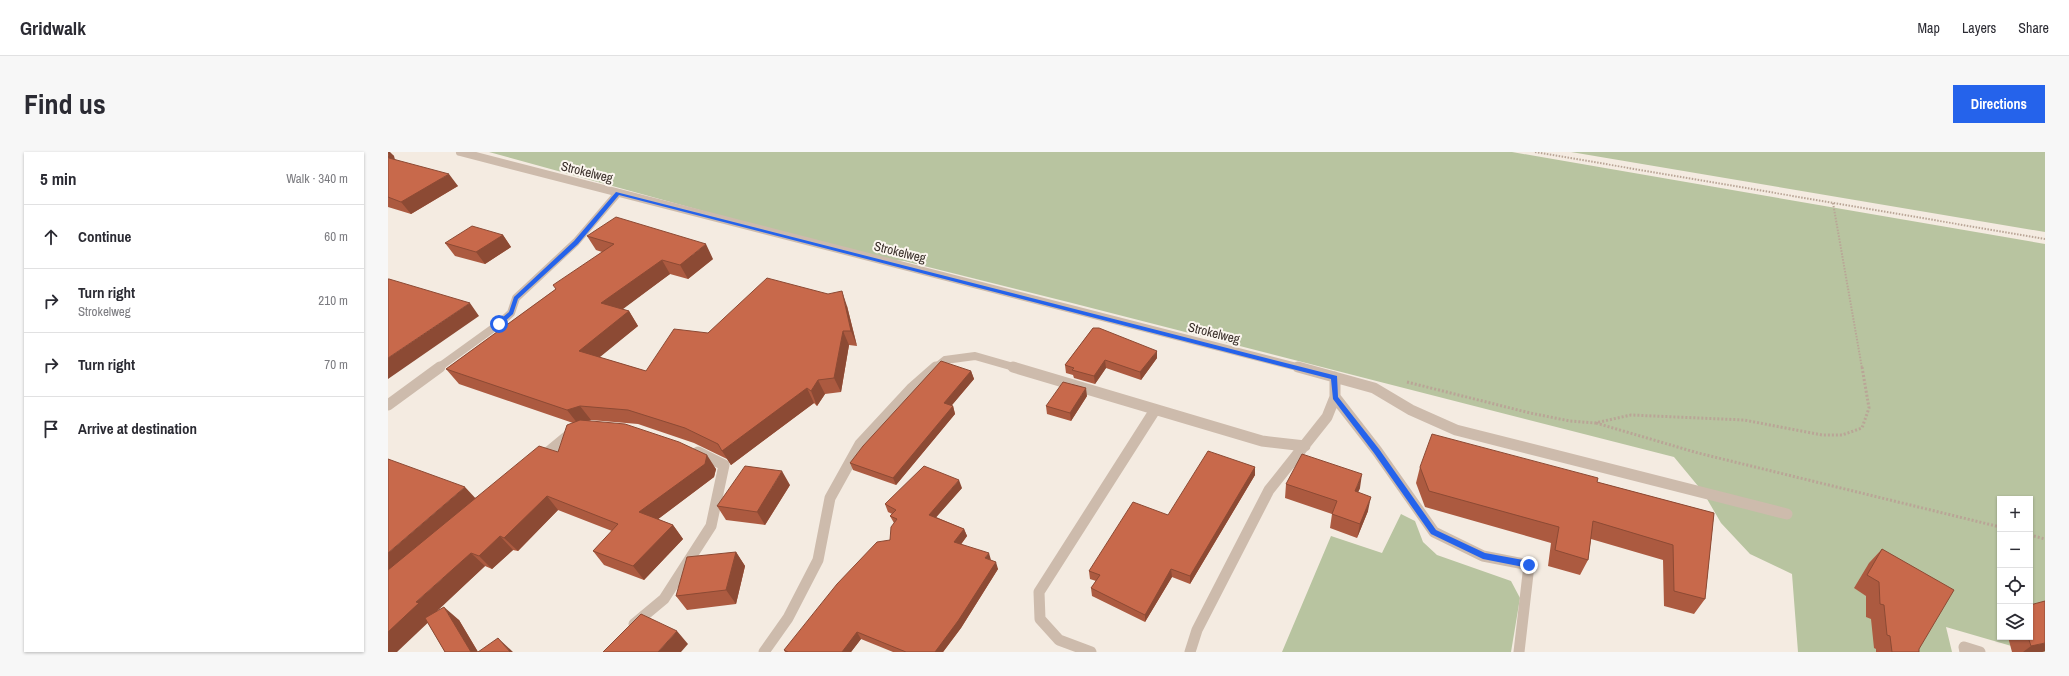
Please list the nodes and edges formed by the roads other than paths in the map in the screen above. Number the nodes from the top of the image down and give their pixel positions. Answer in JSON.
{"nodes":[{"id":1,"x":460,"y":152,"type":"edge"},
{"id":2,"x":618,"y":193,"type":"junction"},
{"id":3,"x":1335,"y":377,"type":"junction"},
{"id":4,"x":1335,"y":397,"type":"junction"},
{"id":5,"x":388,"y":405,"type":"edge"},
{"id":6,"x":1155,"y":410,"type":"junction"},
{"id":7,"x":584,"y":429,"type":"edge"},
{"id":8,"x":1305,"y":446,"type":"junction"},
{"id":9,"x":684,"y":447,"type":"edge"},
{"id":10,"x":535,"y":463,"type":"edge"},
{"id":11,"x":1787,"y":514,"type":"dead end"},
{"id":12,"x":625,"y":633,"type":"edge"},
{"id":13,"x":764,"y":652,"type":"edge"},
{"id":14,"x":1091,"y":652,"type":"edge"},
{"id":15,"x":1190,"y":652,"type":"edge"},
{"id":16,"x":1520,"y":652,"type":"edge"},
{"id":17,"x":1965,"y":652,"type":"edge"},
{"id":18,"x":1980,"y":652,"type":"edge"}],
"edges":[{"from":1,"to":2,"type":"street","name":"Strokelweg"},
{"from":2,"to":3,"type":"street","name":"Strokelweg"},
{"from":2,"to":5,"type":"street"},
{"from":3,"to":4,"type":"street"},
{"from":3,"to":11,"type":"street","name":"Strokelweg"},
{"from":4,"to":8,"type":"street"},
{"from":4,"to":16,"type":"street"},
{"from":6,"to":8,"type":"street"},
{"from":6,"to":13,"type":"street"},
{"from":6,"to":14,"type":"street"},
{"from":7,"to":10,"type":"street"},
{"from":8,"to":15,"type":"street"},
{"from":9,"to":12,"type":"street"},
{"from":17,"to":18,"type":"street"}]}
